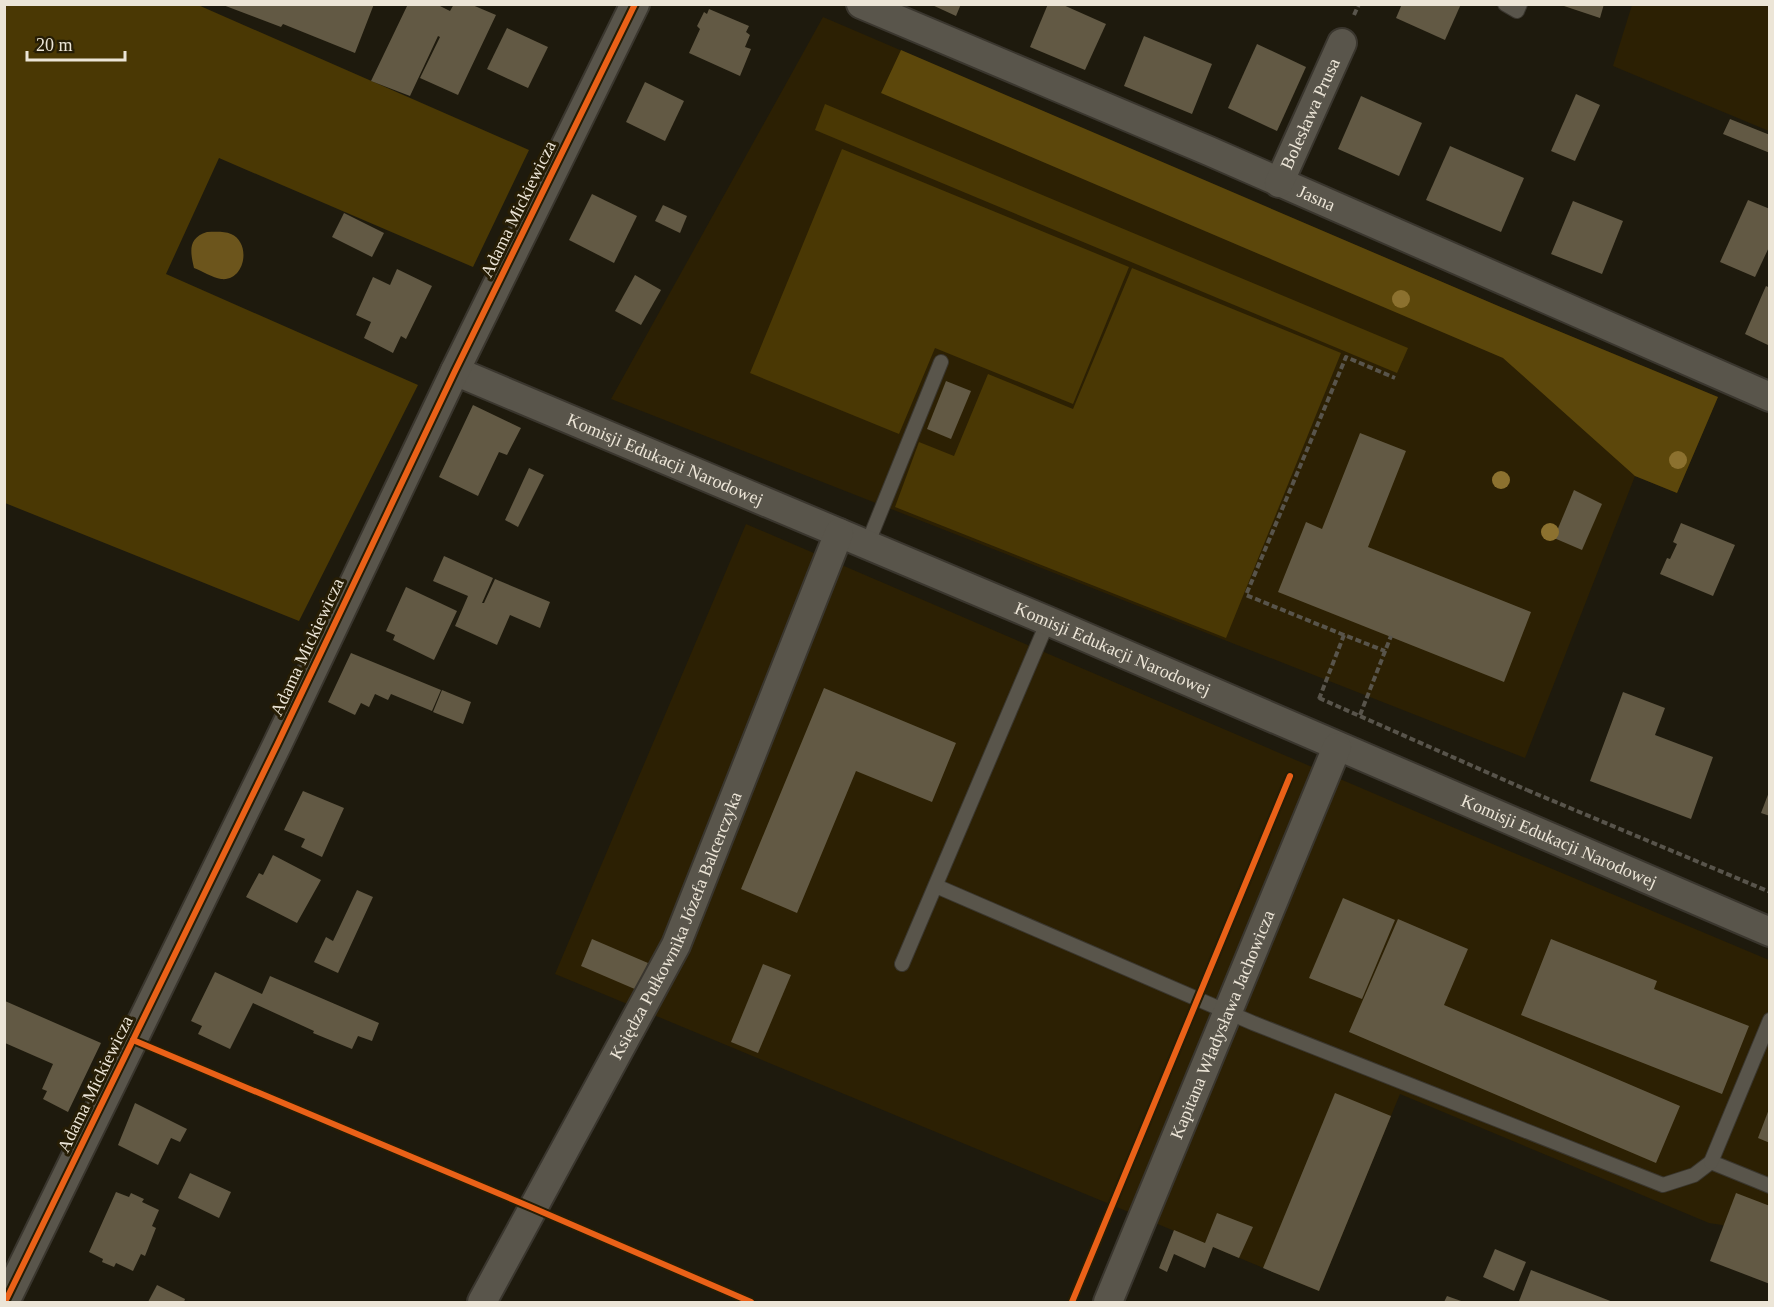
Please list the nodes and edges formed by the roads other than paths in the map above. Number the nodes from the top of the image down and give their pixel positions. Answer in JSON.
{"nodes":[{"id":1,"x":635,"y":4,"type":"edge"},
{"id":2,"x":861,"y":4,"type":"edge"},
{"id":3,"x":1505,"y":4,"type":"edge"},
{"id":4,"x":1520,"y":4,"type":"edge"},
{"id":5,"x":1342,"y":43,"type":"dead end"},
{"id":6,"x":1279,"y":183,"type":"junction"},
{"id":7,"x":942,"y":362,"type":"dead end"},
{"id":8,"x":455,"y":371,"type":"junction"},
{"id":9,"x":1770,"y":397,"type":"edge"},
{"id":10,"x":838,"y":533,"type":"junction"},
{"id":11,"x":867,"y":545,"type":"junction"},
{"id":12,"x":1048,"y":621,"type":"junction"},
{"id":13,"x":1337,"y":747,"type":"junction"},
{"id":14,"x":936,"y":886,"type":"junction"},
{"id":15,"x":1770,"y":932,"type":"edge"},
{"id":16,"x":902,"y":964,"type":"dead end"},
{"id":17,"x":1228,"y":1012,"type":"junction"},
{"id":18,"x":1770,"y":1020,"type":"edge"},
{"id":19,"x":1711,"y":1162,"type":"junction"},
{"id":20,"x":1770,"y":1186,"type":"edge"},
{"id":21,"x":13,"y":1267,"type":"edge"},
{"id":22,"x":5,"y":1302,"type":"edge"},
{"id":23,"x":482,"y":1302,"type":"edge"},
{"id":24,"x":1108,"y":1302,"type":"edge"}],
"edges":[{"from":1,"to":8,"type":"street","name":"Adama Mickiewicza"},
{"from":2,"to":6,"type":"street","name":"Jasna"},
{"from":3,"to":4,"type":"lane"},
{"from":5,"to":6,"type":"street","name":"Bolesława Prusa"},
{"from":6,"to":9,"type":"street","name":"Jasna"},
{"from":7,"to":11,"type":"lane"},
{"from":8,"to":10,"type":"street","name":"Komisji Edukacji Narodowej"},
{"from":8,"to":21,"type":"street","name":"Adama Mickiewicza"},
{"from":10,"to":11,"type":"street","name":"Komisji Edukacji Narodowej"},
{"from":10,"to":23,"type":"street","name":"Księdza Pułkownika Józefa Balcerczyka"},
{"from":11,"to":12,"type":"street","name":"Komisji Edukacji Narodowej"},
{"from":12,"to":13,"type":"street","name":"Komisji Edukacji Narodowej"},
{"from":12,"to":14,"type":"lane"},
{"from":13,"to":15,"type":"street","name":"Komisji Edukacji Narodowej"},
{"from":13,"to":17,"type":"street","name":"Kapitana Władysława Jachowicza"},
{"from":14,"to":16,"type":"lane"},
{"from":14,"to":17,"type":"lane"},
{"from":17,"to":19,"type":"lane"},
{"from":17,"to":24,"type":"street","name":"Kapitana Władysława Jachowicza"},
{"from":18,"to":19,"type":"lane"},
{"from":19,"to":20,"type":"lane"},
{"from":21,"to":22,"type":"street","name":"Adama Mickiewicza"}]}
